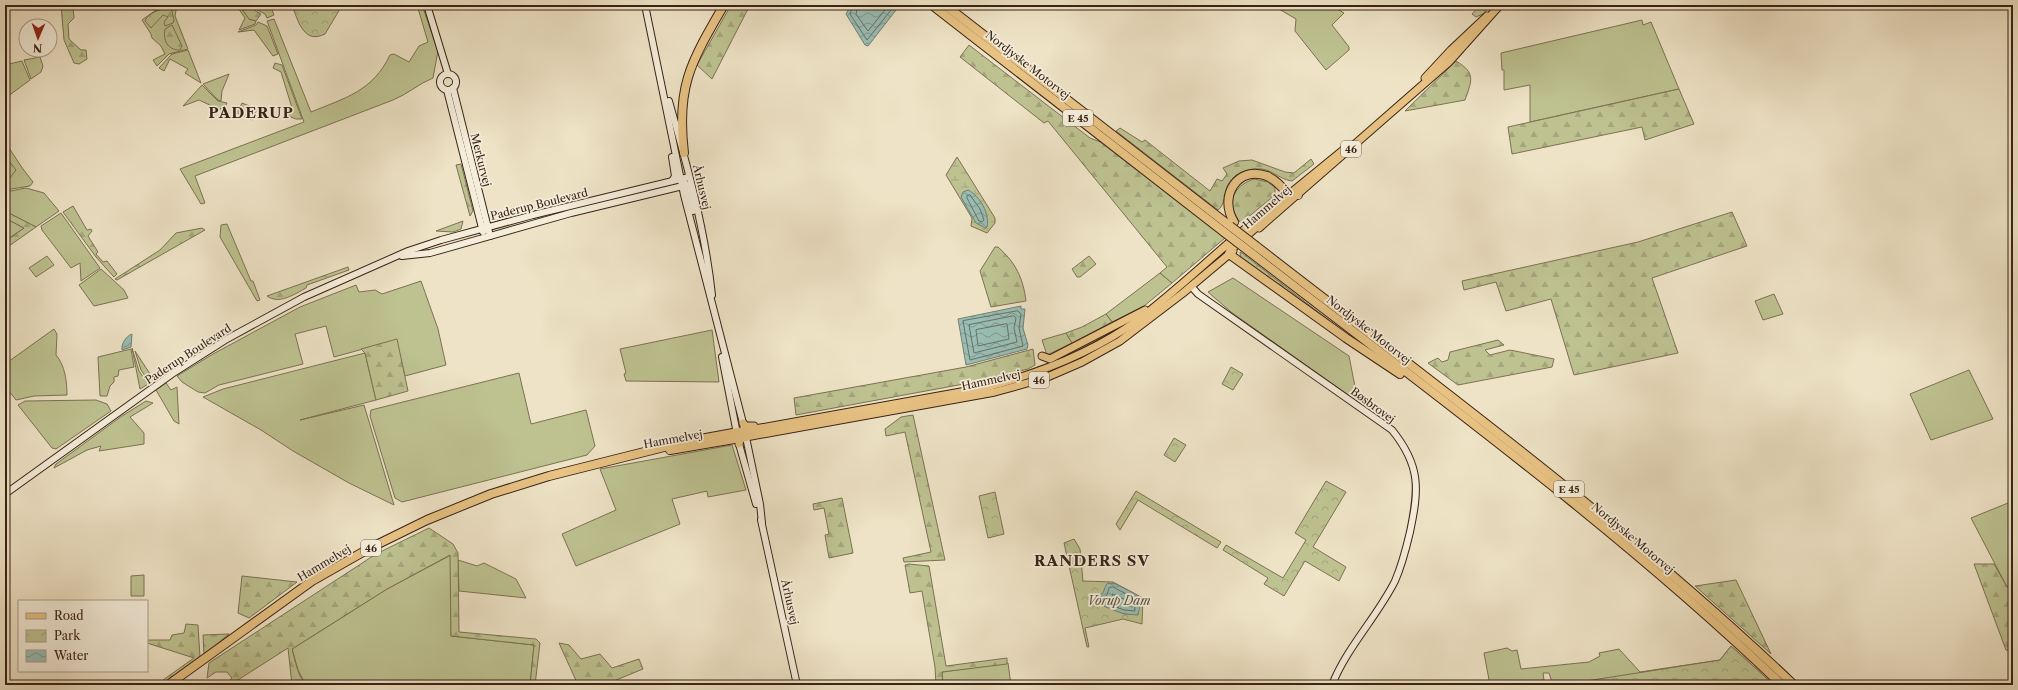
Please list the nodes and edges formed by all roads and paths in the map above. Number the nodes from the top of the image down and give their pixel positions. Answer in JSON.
{"nodes":[{"id":1,"x":427,"y":5,"type":"edge"},
{"id":2,"x":645,"y":5,"type":"edge"},
{"id":3,"x":724,"y":5,"type":"edge"},
{"id":4,"x":932,"y":5,"type":"edge"},
{"id":5,"x":945,"y":5,"type":"edge"},
{"id":6,"x":1500,"y":5,"type":"edge"},
{"id":7,"x":1494,"y":12,"type":"junction"},
{"id":8,"x":1484,"y":19,"type":"junction"},
{"id":9,"x":1455,"y":46,"type":"junction"},
{"id":10,"x":1457,"y":54,"type":"junction"},
{"id":11,"x":659,"y":67,"type":"junction"},
{"id":12,"x":446,"y":75,"type":"junction"},
{"id":13,"x":1428,"y":81,"type":"junction"},
{"id":14,"x":450,"y":89,"type":"junction"},
{"id":15,"x":1415,"y":92,"type":"junction"},
{"id":16,"x":669,"y":120,"type":"junction"},
{"id":17,"x":1376,"y":126,"type":"junction"},
{"id":18,"x":684,"y":153,"type":"junction"},
{"id":19,"x":672,"y":181,"type":"junction"},
{"id":20,"x":1275,"y":181,"type":"junction"},
{"id":21,"x":687,"y":182,"type":"junction"},
{"id":22,"x":1288,"y":194,"type":"junction"},
{"id":23,"x":684,"y":195,"type":"junction"},
{"id":24,"x":1298,"y":195,"type":"junction"},
{"id":25,"x":598,"y":206,"type":"junction"},
{"id":26,"x":1256,"y":219,"type":"junction"},
{"id":27,"x":1229,"y":226,"type":"junction"},
{"id":28,"x":484,"y":228,"type":"junction"},
{"id":29,"x":487,"y":237,"type":"junction"},
{"id":30,"x":1229,"y":243,"type":"junction"},
{"id":31,"x":1255,"y":248,"type":"junction"},
{"id":32,"x":1229,"y":254,"type":"junction"},
{"id":33,"x":396,"y":257,"type":"junction"},
{"id":34,"x":1182,"y":284,"type":"junction"},
{"id":35,"x":1192,"y":284,"type":"junction"},
{"id":36,"x":1160,"y":302,"type":"junction"},
{"id":37,"x":715,"y":315,"type":"junction"},
{"id":38,"x":722,"y":348,"type":"junction"},
{"id":39,"x":1042,"y":356,"type":"dead end"},
{"id":40,"x":1486,"y":434,"type":"junction"},
{"id":41,"x":741,"y":435,"type":"junction"},
{"id":42,"x":600,"y":463,"type":"junction"},
{"id":43,"x":5,"y":494,"type":"edge"},
{"id":44,"x":762,"y":523,"type":"junction"},
{"id":45,"x":5,"y":682,"type":"edge"},
{"id":46,"x":7,"y":685,"type":"edge"},
{"id":47,"x":168,"y":685,"type":"edge"},
{"id":48,"x":797,"y":685,"type":"edge"},
{"id":49,"x":1332,"y":685,"type":"edge"},
{"id":50,"x":1782,"y":685,"type":"edge"},
{"id":51,"x":1794,"y":685,"type":"edge"}],
"edges":[{"from":1,"to":12,"type":"street"},
{"from":2,"to":11,"type":"street","name":"Århusvej"},
{"from":3,"to":18,"type":"highway"},
{"from":4,"to":27,"type":"highway","name":"Nordjyske Motorvej","number":"E 45"},
{"from":5,"to":27,"type":"highway","name":"Nordjyske Motorvej","number":"E 45"},
{"from":6,"to":7,"type":"main road","name":"Hammelvej","number":"46"},
{"from":7,"to":8,"type":"main road","name":"Hammelvej","number":"46"},
{"from":7,"to":10,"type":"main road","name":"Hammelvej","number":"46"},
{"from":8,"to":9,"type":"main road","name":"Hammelvej","number":"46"},
{"from":8,"to":10,"type":"main road"},
{"from":9,"to":13,"type":"main road"},
{"from":9,"to":15,"type":"main road","name":"Hammelvej","number":"46"},
{"from":10,"to":13,"type":"main road","name":"Hammelvej","number":"46"},
{"from":11,"to":16,"type":"street","name":"Århusvej"},
{"from":11,"to":18,"type":"street","name":"Århusvej"},
{"from":12,"to":14,"type":"street"},
{"from":12,"to":14,"type":"street"},
{"from":13,"to":15,"type":"main road","name":"Hammelvej","number":"46"},
{"from":14,"to":28,"type":"street","name":"Merkurvej"},
{"from":15,"to":17,"type":"main road","name":"Hammelvej","number":"46"},
{"from":16,"to":19,"type":"street"},
{"from":16,"to":21,"type":"street","name":"Århusvej"},
{"from":17,"to":22,"type":"main road","name":"Hammelvej","number":"46"},
{"from":17,"to":24,"type":"main road","name":"Hammelvej","number":"46"},
{"from":18,"to":21,"type":"street","name":"Århusvej"},
{"from":19,"to":21,"type":"street","name":"Paderup Boulevard"},
{"from":19,"to":28,"type":"street","name":"Paderup Boulevard"},
{"from":20,"to":22,"type":"highway"},
{"from":20,"to":26,"type":"highway"},
{"from":20,"to":27,"type":"highway"},
{"from":21,"to":23,"type":"street","name":"Århusvej"},
{"from":21,"to":25,"type":"street","name":"Paderup Boulevard"},
{"from":21,"to":37,"type":"street","name":"Århusvej"},
{"from":22,"to":24,"type":"highway"},
{"from":22,"to":26,"type":"main road","name":"Hammelvej","number":"46"},
{"from":22,"to":32,"type":"highway"},
{"from":23,"to":25,"type":"street"},
{"from":23,"to":37,"type":"street","name":"Århusvej"},
{"from":24,"to":32,"type":"main road","name":"Hammelvej","number":"46"},
{"from":25,"to":29,"type":"street","name":"Paderup Boulevard"},
{"from":26,"to":30,"type":"main road","name":"Hammelvej","number":"46"},
{"from":27,"to":31,"type":"highway"},
{"from":27,"to":31,"type":"highway","name":"Nordjyske Motorvej","number":"E 45","bridge":true},
{"from":28,"to":29,"type":"street","name":"Merkurvej"},
{"from":28,"to":33,"type":"street","name":"Paderup Boulevard"},
{"from":29,"to":33,"type":"street","name":"Paderup Boulevard"},
{"from":30,"to":34,"type":"main road","name":"Hammelvej","number":"46"},
{"from":30,"to":35,"type":"main road"},
{"from":31,"to":40,"type":"highway","name":"Nordjyske Motorvej","number":"E 45"},
{"from":31,"to":51,"type":"highway","name":"Nordjyske Motorvej","number":"E 45"},
{"from":32,"to":35,"type":"main road","name":"Hammelvej","number":"46"},
{"from":32,"to":40,"type":"highway"},
{"from":33,"to":43,"type":"street","name":"Paderup Boulevard"},
{"from":34,"to":35,"type":"main road"},
{"from":34,"to":36,"type":"main road","name":"Hammelvej","number":"46"},
{"from":35,"to":41,"type":"main road","name":"Hammelvej","number":"46"},
{"from":35,"to":49,"type":"street","name":"Bøsbrovej"},
{"from":36,"to":39,"type":"main road"},
{"from":36,"to":41,"type":"main road","name":"Hammelvej","number":"46"},
{"from":37,"to":38,"type":"street","name":"Århusvej"},
{"from":38,"to":41,"type":"street","name":"Århusvej"},
{"from":38,"to":41,"type":"street","name":"Århusvej"},
{"from":40,"to":50,"type":"highway","name":"Nordjyske Motorvej","number":"E 45"},
{"from":41,"to":42,"type":"highway","name":"Hammelvej","number":"46"},
{"from":41,"to":42,"type":"highway","name":"Hammelvej","number":"46"},
{"from":41,"to":44,"type":"street","name":"Århusvej"},
{"from":41,"to":44,"type":"street","name":"Århusvej"},
{"from":42,"to":47,"type":"highway","name":"Hammelvej","number":"46"},
{"from":44,"to":48,"type":"street","name":"Århusvej"},
{"from":45,"to":46,"type":"street"}]}
